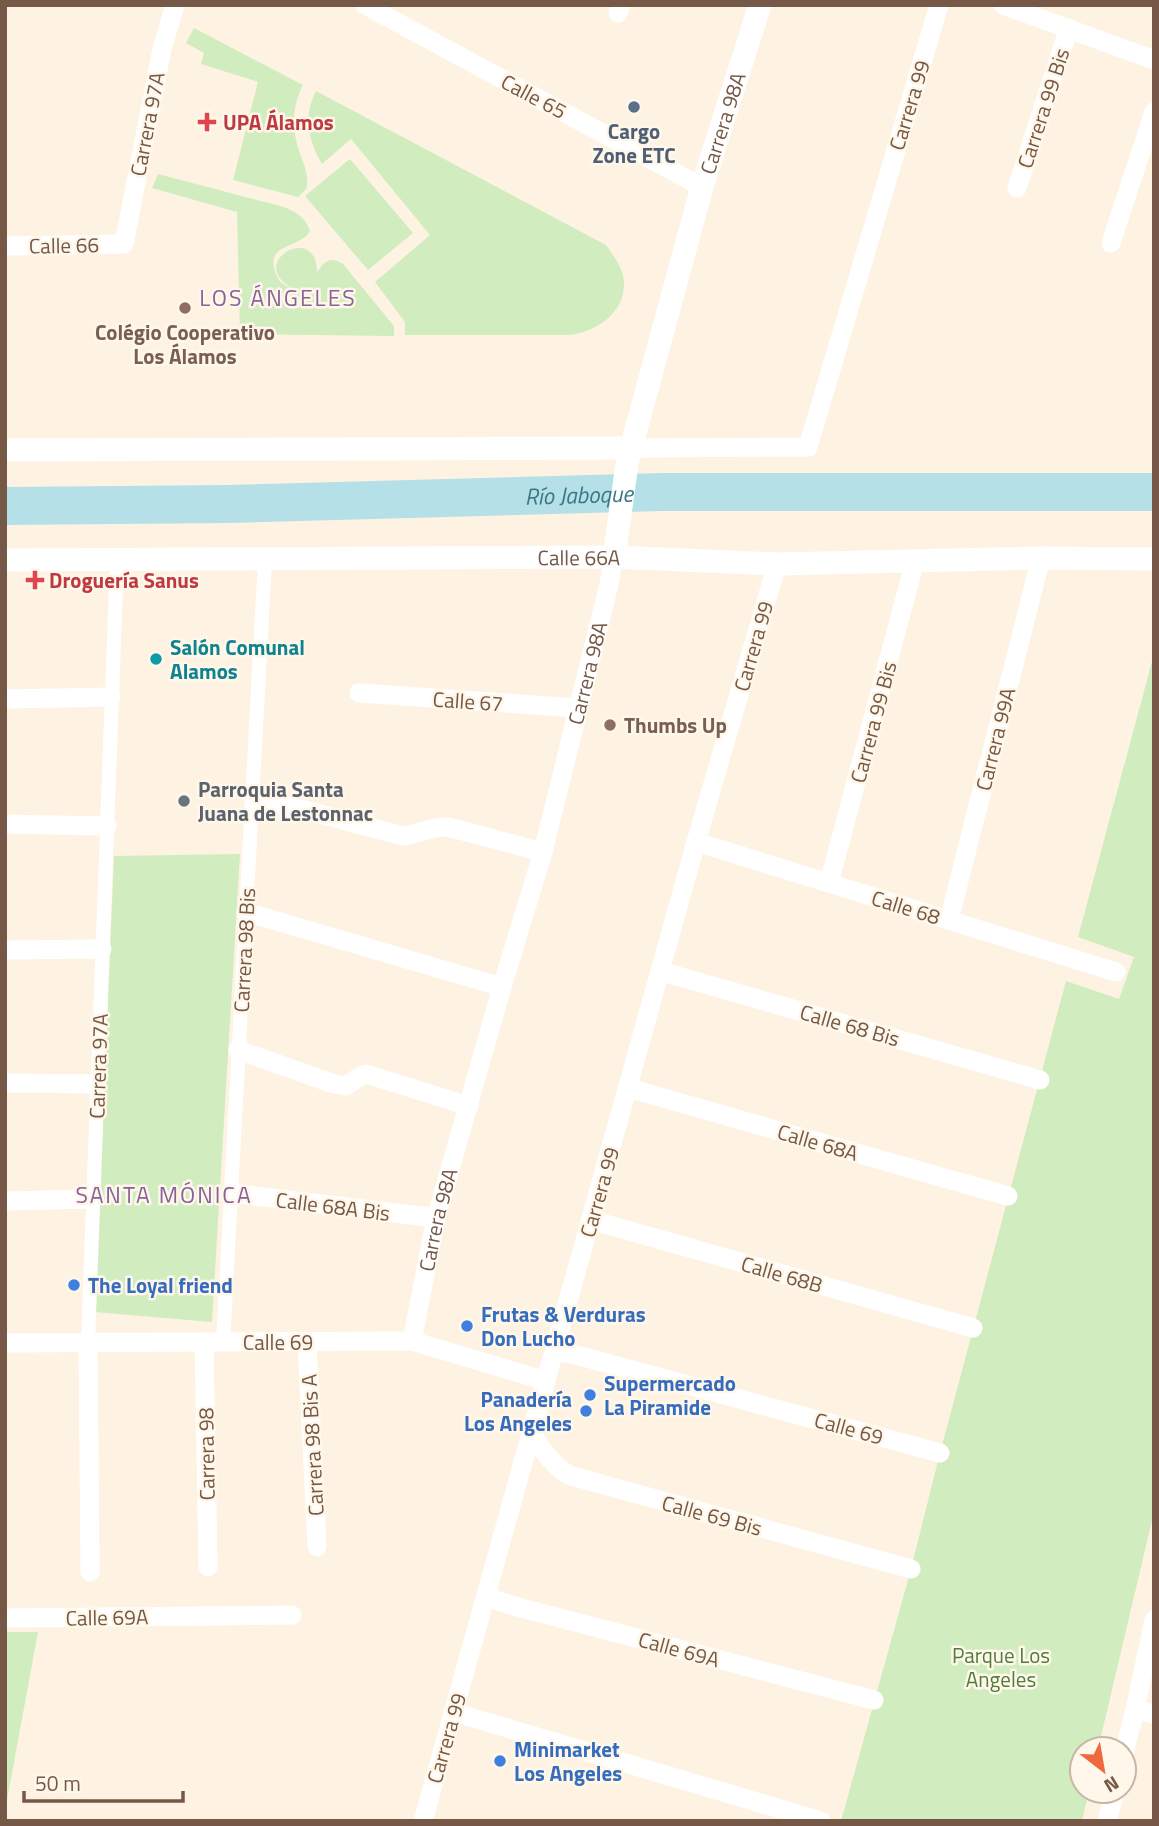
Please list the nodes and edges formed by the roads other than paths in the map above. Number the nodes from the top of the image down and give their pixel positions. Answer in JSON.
{"nodes":[{"id":1,"x":175,"y":5,"type":"edge"},
{"id":2,"x":365,"y":5,"type":"edge"},
{"id":3,"x":760,"y":5,"type":"edge"},
{"id":4,"x":939,"y":5,"type":"edge"},
{"id":5,"x":1003,"y":5,"type":"edge"},
{"id":6,"x":1069,"y":28,"type":"junction"},
{"id":7,"x":1154,"y":60,"type":"edge"},
{"id":8,"x":1154,"y":112,"type":"edge"},
{"id":9,"x":702,"y":187,"type":"junction"},
{"id":10,"x":1017,"y":188,"type":"dead end"},
{"id":11,"x":1111,"y":243,"type":"dead end"},
{"id":12,"x":124,"y":244,"type":"joint"},
{"id":13,"x":5,"y":246,"type":"edge"},
{"id":14,"x":631,"y":448,"type":"junction"},
{"id":15,"x":5,"y":450,"type":"edge"},
{"id":16,"x":615,"y":550,"type":"junction"},
{"id":17,"x":1041,"y":558,"type":"junction"},
{"id":18,"x":117,"y":559,"type":"junction"},
{"id":19,"x":265,"y":559,"type":"junction"},
{"id":20,"x":1154,"y":559,"type":"edge"},
{"id":21,"x":5,"y":560,"type":"edge"},
{"id":22,"x":915,"y":561,"type":"junction"},
{"id":23,"x":777,"y":564,"type":"junction"},
{"id":24,"x":359,"y":693,"type":"dead end"},
{"id":25,"x":111,"y":697,"type":"junction"},
{"id":26,"x":5,"y":699,"type":"edge"},
{"id":27,"x":578,"y":708,"type":"junction"},
{"id":28,"x":252,"y":796,"type":"junction"},
{"id":29,"x":5,"y":824,"type":"edge"},
{"id":30,"x":107,"y":827,"type":"junction"},
{"id":31,"x":696,"y":842,"type":"junction"},
{"id":32,"x":543,"y":852,"type":"junction"},
{"id":33,"x":829,"y":883,"type":"junction"},
{"id":34,"x":246,"y":912,"type":"junction"},
{"id":35,"x":949,"y":920,"type":"junction"},
{"id":36,"x":102,"y":949,"type":"junction"},
{"id":37,"x":5,"y":950,"type":"edge"},
{"id":38,"x":660,"y":971,"type":"junction"},
{"id":39,"x":1116,"y":972,"type":"dead end"},
{"id":40,"x":502,"y":987,"type":"junction"},
{"id":41,"x":239,"y":1050,"type":"junction"},
{"id":42,"x":1040,"y":1080,"type":"dead end"},
{"id":43,"x":5,"y":1083,"type":"edge"},
{"id":44,"x":97,"y":1084,"type":"junction"},
{"id":45,"x":628,"y":1088,"type":"junction"},
{"id":46,"x":468,"y":1105,"type":"junction"},
{"id":47,"x":231,"y":1193,"type":"junction"},
{"id":48,"x":1008,"y":1196,"type":"dead end"},
{"id":49,"x":93,"y":1199,"type":"junction"},
{"id":50,"x":5,"y":1201,"type":"edge"},
{"id":51,"x":436,"y":1219,"type":"junction"},
{"id":52,"x":591,"y":1220,"type":"junction"},
{"id":53,"x":973,"y":1328,"type":"dead end"},
{"id":54,"x":412,"y":1341,"type":"junction"},
{"id":55,"x":88,"y":1342,"type":"junction"},
{"id":56,"x":214,"y":1342,"type":"junction"},
{"id":57,"x":307,"y":1342,"type":"junction"},
{"id":58,"x":5,"y":1343,"type":"edge"},
{"id":59,"x":554,"y":1351,"type":"junction"},
{"id":60,"x":546,"y":1381,"type":"junction"},
{"id":61,"x":531,"y":1432,"type":"junction"},
{"id":62,"x":940,"y":1453,"type":"dead end"},
{"id":63,"x":317,"y":1547,"type":"dead end"},
{"id":64,"x":208,"y":1567,"type":"dead end"},
{"id":65,"x":911,"y":1569,"type":"dead end"},
{"id":66,"x":90,"y":1572,"type":"dead end"},
{"id":67,"x":486,"y":1597,"type":"junction"},
{"id":68,"x":292,"y":1615,"type":"dead end"},
{"id":69,"x":5,"y":1618,"type":"edge"},
{"id":70,"x":1154,"y":1620,"type":"edge"},
{"id":71,"x":874,"y":1700,"type":"dead end"},
{"id":72,"x":453,"y":1712,"type":"junction"},
{"id":73,"x":1144,"y":1712,"type":"edge"},
{"id":74,"x":1133,"y":1735,"type":"edge"},
{"id":75,"x":423,"y":1821,"type":"edge"},
{"id":76,"x":821,"y":1821,"type":"edge"}],
"edges":[{"from":1,"to":12,"type":"street","name":"Carrera 97A"},
{"from":2,"to":9,"type":"street","name":"Calle 65"},
{"from":3,"to":9,"type":"street","name":"Carrera 98A"},
{"from":4,"to":14,"type":"street","name":"Carrera 99"},
{"from":5,"to":6,"type":"street"},
{"from":6,"to":7,"type":"street"},
{"from":6,"to":10,"type":"street","name":"Carrera 99 Bis"},
{"from":8,"to":11,"type":"street"},
{"from":9,"to":14,"type":"street","name":"Carrera 98A"},
{"from":12,"to":13,"type":"street","name":"Calle 66"},
{"from":14,"to":15,"type":"street"},
{"from":14,"to":16,"type":"street","name":"Carrera 98A"},
{"from":16,"to":19,"type":"street","name":"Calle 66A"},
{"from":16,"to":23,"type":"street","name":"Calle 66A"},
{"from":16,"to":27,"type":"street","name":"Carrera 98A"},
{"from":17,"to":20,"type":"street","name":"Calle 66A"},
{"from":17,"to":22,"type":"street","name":"Calle 66A"},
{"from":17,"to":35,"type":"street","name":"Carrera 99A"},
{"from":18,"to":19,"type":"street","name":"Calle 66A"},
{"from":18,"to":21,"type":"street","name":"Calle 66A"},
{"from":18,"to":25,"type":"street","name":"Carrera 97A"},
{"from":19,"to":28,"type":"street","name":"Carrera 98 Bis"},
{"from":22,"to":23,"type":"street","name":"Calle 66A"},
{"from":22,"to":33,"type":"street","name":"Carrera 99 Bis"},
{"from":23,"to":31,"type":"street","name":"Carrera 99"},
{"from":24,"to":27,"type":"street","name":"Calle 67"},
{"from":25,"to":26,"type":"street"},
{"from":25,"to":30,"type":"street","name":"Carrera 97A"},
{"from":27,"to":32,"type":"street","name":"Carrera 98A"},
{"from":28,"to":32,"type":"street"},
{"from":28,"to":34,"type":"street","name":"Carrera 98 Bis"},
{"from":29,"to":30,"type":"street"},
{"from":30,"to":36,"type":"street","name":"Carrera 97A"},
{"from":31,"to":33,"type":"street","name":"Calle 68"},
{"from":31,"to":38,"type":"street","name":"Carrera 99"},
{"from":32,"to":40,"type":"street","name":"Carrera 98A"},
{"from":33,"to":35,"type":"street","name":"Calle 68"},
{"from":34,"to":40,"type":"street"},
{"from":34,"to":41,"type":"street","name":"Carrera 98 Bis"},
{"from":35,"to":39,"type":"street","name":"Calle 68"},
{"from":36,"to":37,"type":"street"},
{"from":36,"to":44,"type":"street","name":"Carrera 97A"},
{"from":38,"to":42,"type":"street","name":"Calle 68 Bis"},
{"from":38,"to":45,"type":"street","name":"Carrera 99"},
{"from":40,"to":46,"type":"street","name":"Carrera 98A"},
{"from":41,"to":46,"type":"street"},
{"from":41,"to":47,"type":"street","name":"Carrera 98 Bis"},
{"from":43,"to":44,"type":"street"},
{"from":44,"to":49,"type":"street","name":"Carrera 97A"},
{"from":45,"to":48,"type":"street","name":"Calle 68A"},
{"from":45,"to":52,"type":"street","name":"Carrera 99"},
{"from":46,"to":51,"type":"street","name":"Carrera 98A"},
{"from":47,"to":51,"type":"street","name":"Calle 68A Bis"},
{"from":47,"to":56,"type":"street","name":"Carrera 98 Bis"},
{"from":49,"to":50,"type":"street"},
{"from":49,"to":55,"type":"street","name":"Carrera 97A"},
{"from":51,"to":54,"type":"street","name":"Carrera 98A"},
{"from":52,"to":53,"type":"street","name":"Calle 68B"},
{"from":52,"to":59,"type":"street","name":"Carrera 99"},
{"from":54,"to":57,"type":"street","name":"Calle 69"},
{"from":54,"to":60,"type":"street","name":"Calle 69"},
{"from":55,"to":56,"type":"street","name":"Calle 69"},
{"from":55,"to":58,"type":"street","name":"Calle 69"},
{"from":55,"to":66,"type":"street","name":"Carrera 97A"},
{"from":56,"to":57,"type":"street","name":"Calle 69"},
{"from":56,"to":64,"type":"street","name":"Carrera 98"},
{"from":57,"to":63,"type":"street","name":"Carrera 98 Bis A"},
{"from":59,"to":60,"type":"street","name":"Carrera 99"},
{"from":59,"to":62,"type":"street","name":"Calle 69"},
{"from":60,"to":61,"type":"street","name":"Carrera 99"},
{"from":61,"to":65,"type":"street","name":"Calle 69 Bis"},
{"from":61,"to":67,"type":"street","name":"Carrera 99"},
{"from":67,"to":71,"type":"street","name":"Calle 69A"},
{"from":67,"to":72,"type":"street","name":"Carrera 99"},
{"from":68,"to":69,"type":"street","name":"Calle 69A"},
{"from":70,"to":73,"type":"street"},
{"from":72,"to":75,"type":"street","name":"Carrera 99"},
{"from":72,"to":76,"type":"street"},
{"from":73,"to":74,"type":"street"}]}
